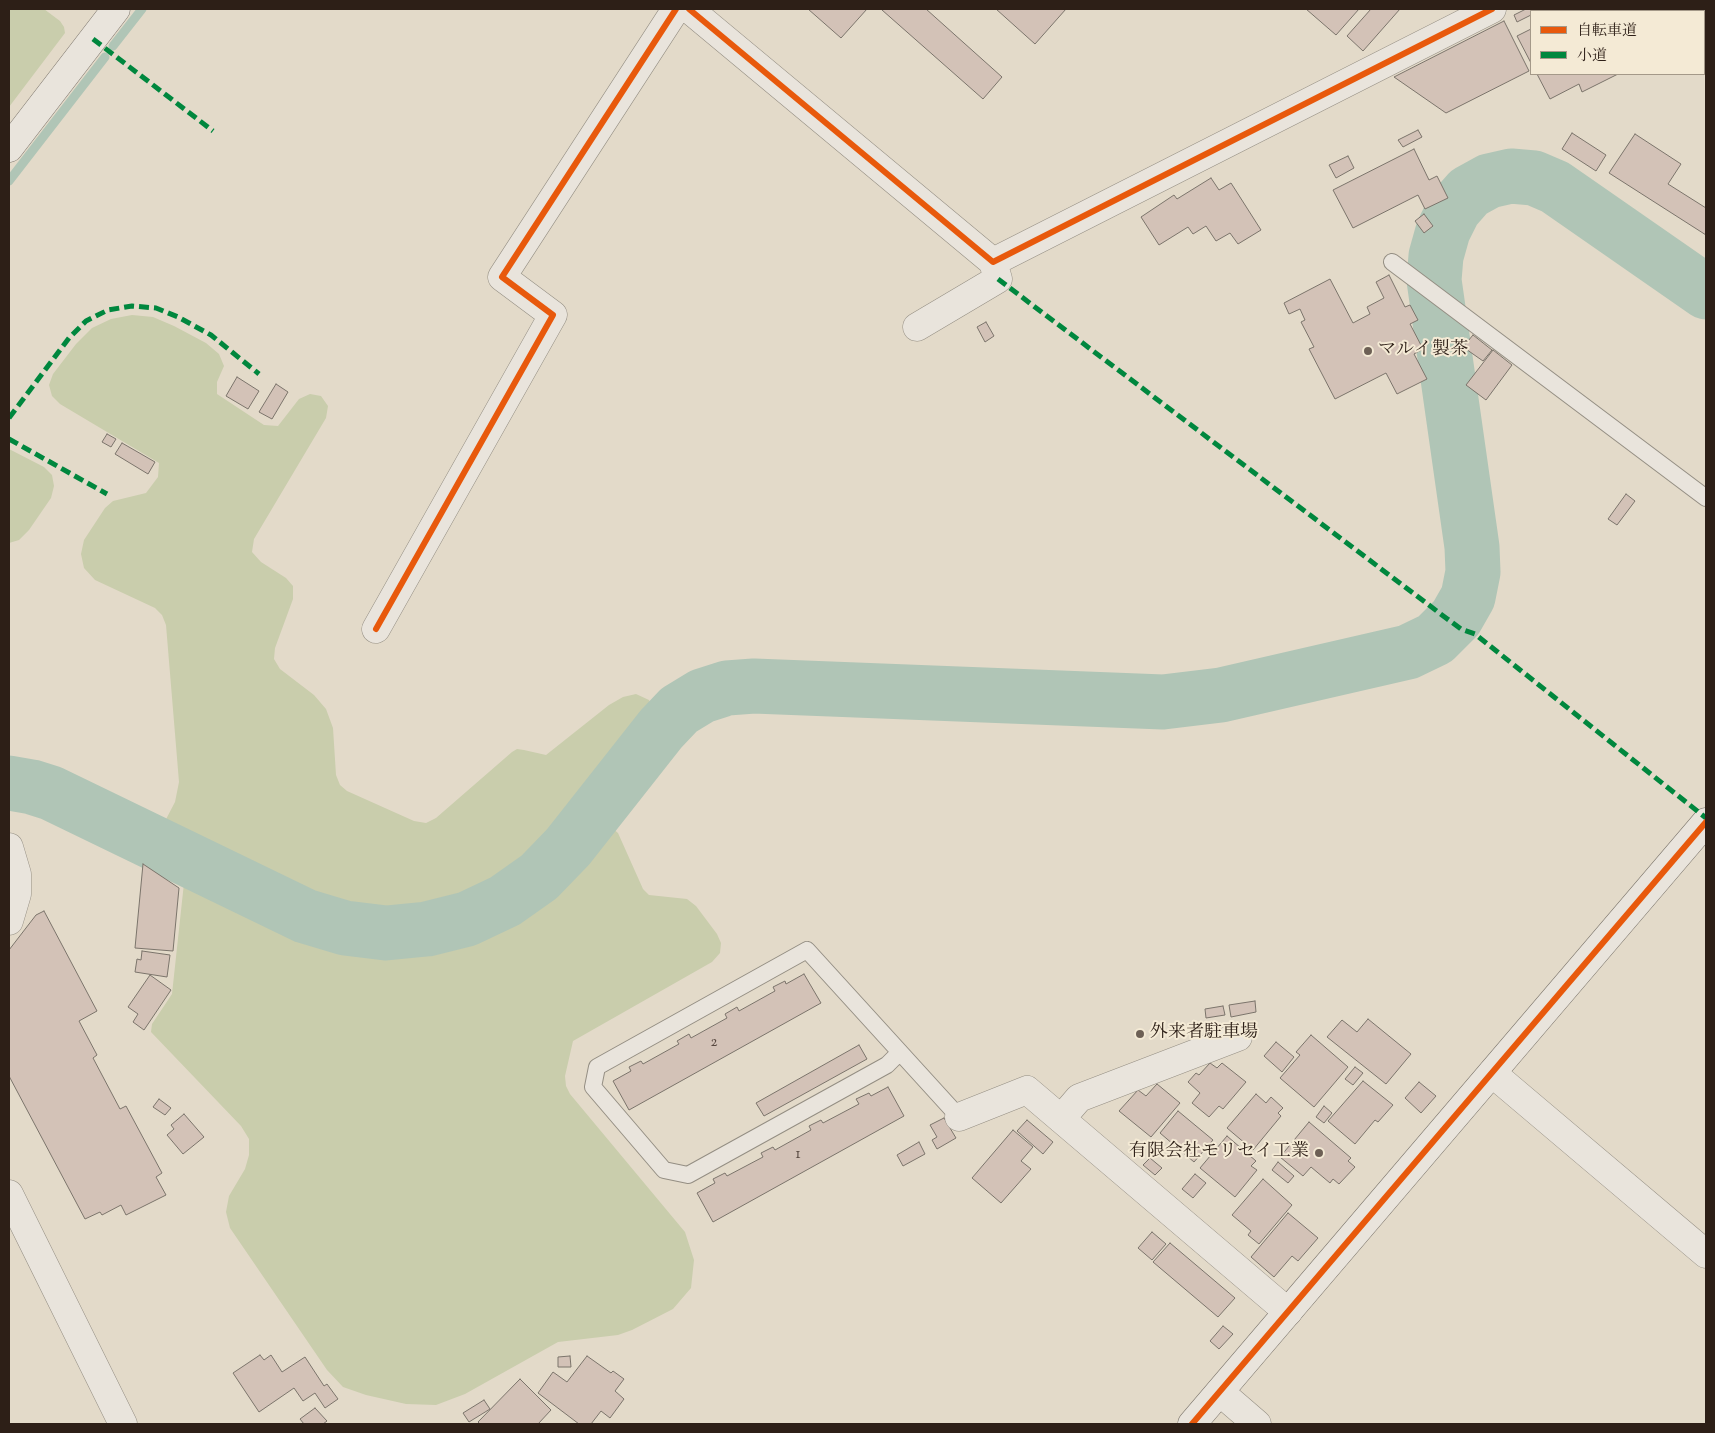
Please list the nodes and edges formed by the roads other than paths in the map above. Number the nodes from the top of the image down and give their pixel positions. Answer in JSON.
{"nodes":[{"id":1,"x":116,"y":9,"type":"edge"},
{"id":2,"x":676,"y":9,"type":"edge"},
{"id":3,"x":689,"y":9,"type":"edge"},
{"id":4,"x":1475,"y":12,"type":"edge"},
{"id":5,"x":9,"y":148,"type":"edge"},
{"id":6,"x":993,"y":262,"type":"junction"},
{"id":7,"x":1392,"y":262,"type":"dead end"},
{"id":8,"x":917,"y":327,"type":"dead end"},
{"id":9,"x":1706,"y":498,"type":"edge"},
{"id":10,"x":376,"y":629,"type":"dead end"},
{"id":11,"x":1706,"y":822,"type":"edge"},
{"id":12,"x":9,"y":847,"type":"edge"},
{"id":13,"x":9,"y":921,"type":"edge"},
{"id":14,"x":1238,"y":1037,"type":"dead end"},
{"id":15,"x":900,"y":1052,"type":"junction"},
{"id":16,"x":1492,"y":1073,"type":"junction"},
{"id":17,"x":959,"y":1117,"type":"joint"},
{"id":18,"x":1061,"y":1119,"type":"junction"},
{"id":19,"x":9,"y":1194,"type":"edge"},
{"id":20,"x":1706,"y":1254,"type":"edge"},
{"id":21,"x":1288,"y":1312,"type":"junction"},
{"id":22,"x":1220,"y":1392,"type":"junction"},
{"id":23,"x":123,"y":1424,"type":"edge"},
{"id":24,"x":1192,"y":1424,"type":"edge"},
{"id":25,"x":1257,"y":1424,"type":"edge"}],
"edges":[{"from":1,"to":5,"type":"street"},
{"from":2,"to":10,"type":"street"},
{"from":3,"to":6,"type":"street"},
{"from":4,"to":6,"type":"street"},
{"from":6,"to":8,"type":"street"},
{"from":7,"to":9,"type":"lane"},
{"from":11,"to":16,"type":"street"},
{"from":12,"to":13,"type":"street"},
{"from":14,"to":18,"type":"street"},
{"from":15,"to":15,"type":"lane"},
{"from":15,"to":17,"type":"lane"},
{"from":16,"to":20,"type":"street"},
{"from":16,"to":21,"type":"street"},
{"from":17,"to":18,"type":"street"},
{"from":18,"to":21,"type":"street"},
{"from":19,"to":23,"type":"street"},
{"from":21,"to":22,"type":"street"},
{"from":22,"to":24,"type":"street"},
{"from":22,"to":25,"type":"street"}]}
